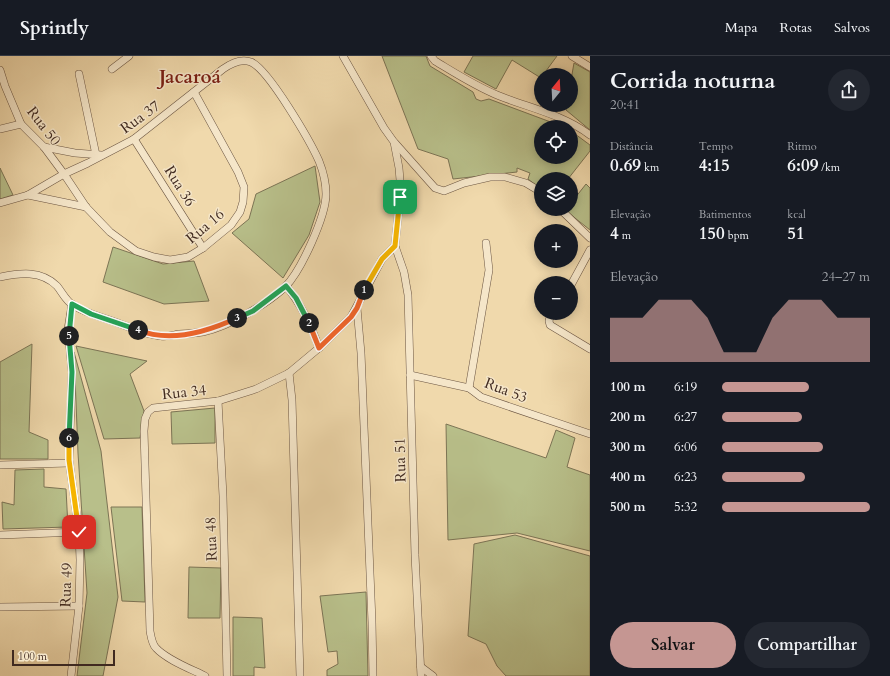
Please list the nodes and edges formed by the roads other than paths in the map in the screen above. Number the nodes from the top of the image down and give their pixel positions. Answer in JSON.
{"nodes":[{"id":1,"x":129,"y":56,"type":"edge"},
{"id":2,"x":343,"y":56,"type":"edge"},
{"id":3,"x":431,"y":56,"type":"edge"},
{"id":4,"x":572,"y":56,"type":"edge"},
{"id":5,"x":590,"y":67,"type":"edge"},
{"id":6,"x":112,"y":69,"type":"dead end"},
{"id":7,"x":0,"y":70,"type":"edge"},
{"id":8,"x":79,"y":74,"type":"dead end"},
{"id":9,"x":194,"y":92,"type":"junction"},
{"id":10,"x":21,"y":124,"type":"junction"},
{"id":11,"x":0,"y":129,"type":"edge"},
{"id":12,"x":590,"y":135,"type":"edge"},
{"id":13,"x":134,"y":138,"type":"junction"},
{"id":14,"x":394,"y":142,"type":"junction"},
{"id":15,"x":44,"y":147,"type":"junction"},
{"id":16,"x":100,"y":155,"type":"junction"},
{"id":17,"x":64,"y":174,"type":"junction"},
{"id":18,"x":534,"y":188,"type":"edge"},
{"id":19,"x":28,"y":195,"type":"junction"},
{"id":20,"x":0,"y":203,"type":"edge"},
{"id":21,"x":86,"y":207,"type":"junction"},
{"id":22,"x":567,"y":216,"type":"edge"},
{"id":23,"x":590,"y":238,"type":"edge"},
{"id":24,"x":486,"y":243,"type":"dead end"},
{"id":25,"x":395,"y":246,"type":"junction"},
{"id":26,"x":203,"y":248,"type":"junction"},
{"id":27,"x":590,"y":250,"type":"edge"},
{"id":28,"x":576,"y":276,"type":"edge"},
{"id":29,"x":0,"y":277,"type":"edge"},
{"id":30,"x":286,"y":286,"type":"junction"},
{"id":31,"x":72,"y":304,"type":"junction"},
{"id":32,"x":357,"y":308,"type":"junction"},
{"id":33,"x":549,"y":320,"type":"edge"},
{"id":34,"x":319,"y":348,"type":"junction"},
{"id":35,"x":590,"y":349,"type":"edge"},
{"id":36,"x":289,"y":373,"type":"junction"},
{"id":37,"x":410,"y":375,"type":"junction"},
{"id":38,"x":469,"y":388,"type":"junction"},
{"id":39,"x":218,"y":401,"type":"junction"},
{"id":40,"x":590,"y":434,"type":"edge"},
{"id":41,"x":69,"y":463,"type":"junction"},
{"id":42,"x":0,"y":465,"type":"edge"},
{"id":43,"x":79,"y":532,"type":"junction"},
{"id":44,"x":0,"y":536,"type":"edge"},
{"id":45,"x":79,"y":606,"type":"junction"},
{"id":46,"x":0,"y":608,"type":"edge"},
{"id":47,"x":421,"y":667,"type":"junction"},
{"id":48,"x":71,"y":676,"type":"edge"},
{"id":49,"x":205,"y":676,"type":"edge"},
{"id":50,"x":228,"y":676,"type":"edge"},
{"id":51,"x":300,"y":676,"type":"edge"},
{"id":52,"x":373,"y":676,"type":"edge"},
{"id":53,"x":421,"y":676,"type":"edge"},
{"id":54,"x":433,"y":676,"type":"edge"}],
"edges":[{"from":1,"to":6,"type":"street"},
{"from":2,"to":14,"type":"street"},
{"from":3,"to":12,"type":"street"},
{"from":4,"to":5,"type":"street"},
{"from":7,"to":10,"type":"street","name":"Rua 50"},
{"from":8,"to":16,"type":"street"},
{"from":9,"to":13,"type":"street","name":"Rua 37"},
{"from":9,"to":26,"type":"street","name":"Rua 16"},
{"from":9,"to":30,"type":"street","name":"Rua 37"},
{"from":10,"to":11,"type":"street"},
{"from":10,"to":15,"type":"street","name":"Rua 50"},
{"from":13,"to":16,"type":"street","name":"Rua 37"},
{"from":13,"to":26,"type":"street","name":"Rua 36"},
{"from":14,"to":18,"type":"street"},
{"from":14,"to":25,"type":"street"},
{"from":15,"to":16,"type":"street"},
{"from":15,"to":17,"type":"street","name":"Rua 50"},
{"from":16,"to":17,"type":"street","name":"Rua 37"},
{"from":17,"to":19,"type":"street","name":"Rua 37"},
{"from":17,"to":21,"type":"street","name":"Rua 16"},
{"from":19,"to":20,"type":"street"},
{"from":19,"to":21,"type":"street"},
{"from":21,"to":26,"type":"street","name":"Rua 16"},
{"from":22,"to":23,"type":"street"},
{"from":24,"to":38,"type":"street"},
{"from":25,"to":32,"type":"street","name":"Rua 34"},
{"from":25,"to":37,"type":"street","name":"Rua 51"},
{"from":27,"to":28,"type":"street"},
{"from":29,"to":31,"type":"street"},
{"from":30,"to":31,"type":"street"},
{"from":30,"to":34,"type":"street"},
{"from":31,"to":41,"type":"street","name":"Rua 49"},
{"from":32,"to":34,"type":"street","name":"Rua 34"},
{"from":32,"to":52,"type":"street"},
{"from":33,"to":35,"type":"street"},
{"from":34,"to":36,"type":"street","name":"Rua 34"},
{"from":36,"to":39,"type":"street","name":"Rua 34"},
{"from":36,"to":51,"type":"street"},
{"from":37,"to":38,"type":"street","name":"Rua 53"},
{"from":37,"to":47,"type":"street","name":"Rua 51"},
{"from":38,"to":40,"type":"street","name":"Rua 53"},
{"from":39,"to":49,"type":"street","name":"Rua 34"},
{"from":39,"to":50,"type":"street","name":"Rua 48"},
{"from":41,"to":42,"type":"street"},
{"from":41,"to":43,"type":"street","name":"Rua 49"},
{"from":43,"to":44,"type":"street"},
{"from":43,"to":45,"type":"street","name":"Rua 49"},
{"from":45,"to":46,"type":"street"},
{"from":45,"to":48,"type":"street","name":"Rua 49"},
{"from":47,"to":53,"type":"street","name":"Rua 51"},
{"from":47,"to":54,"type":"street"}]}
